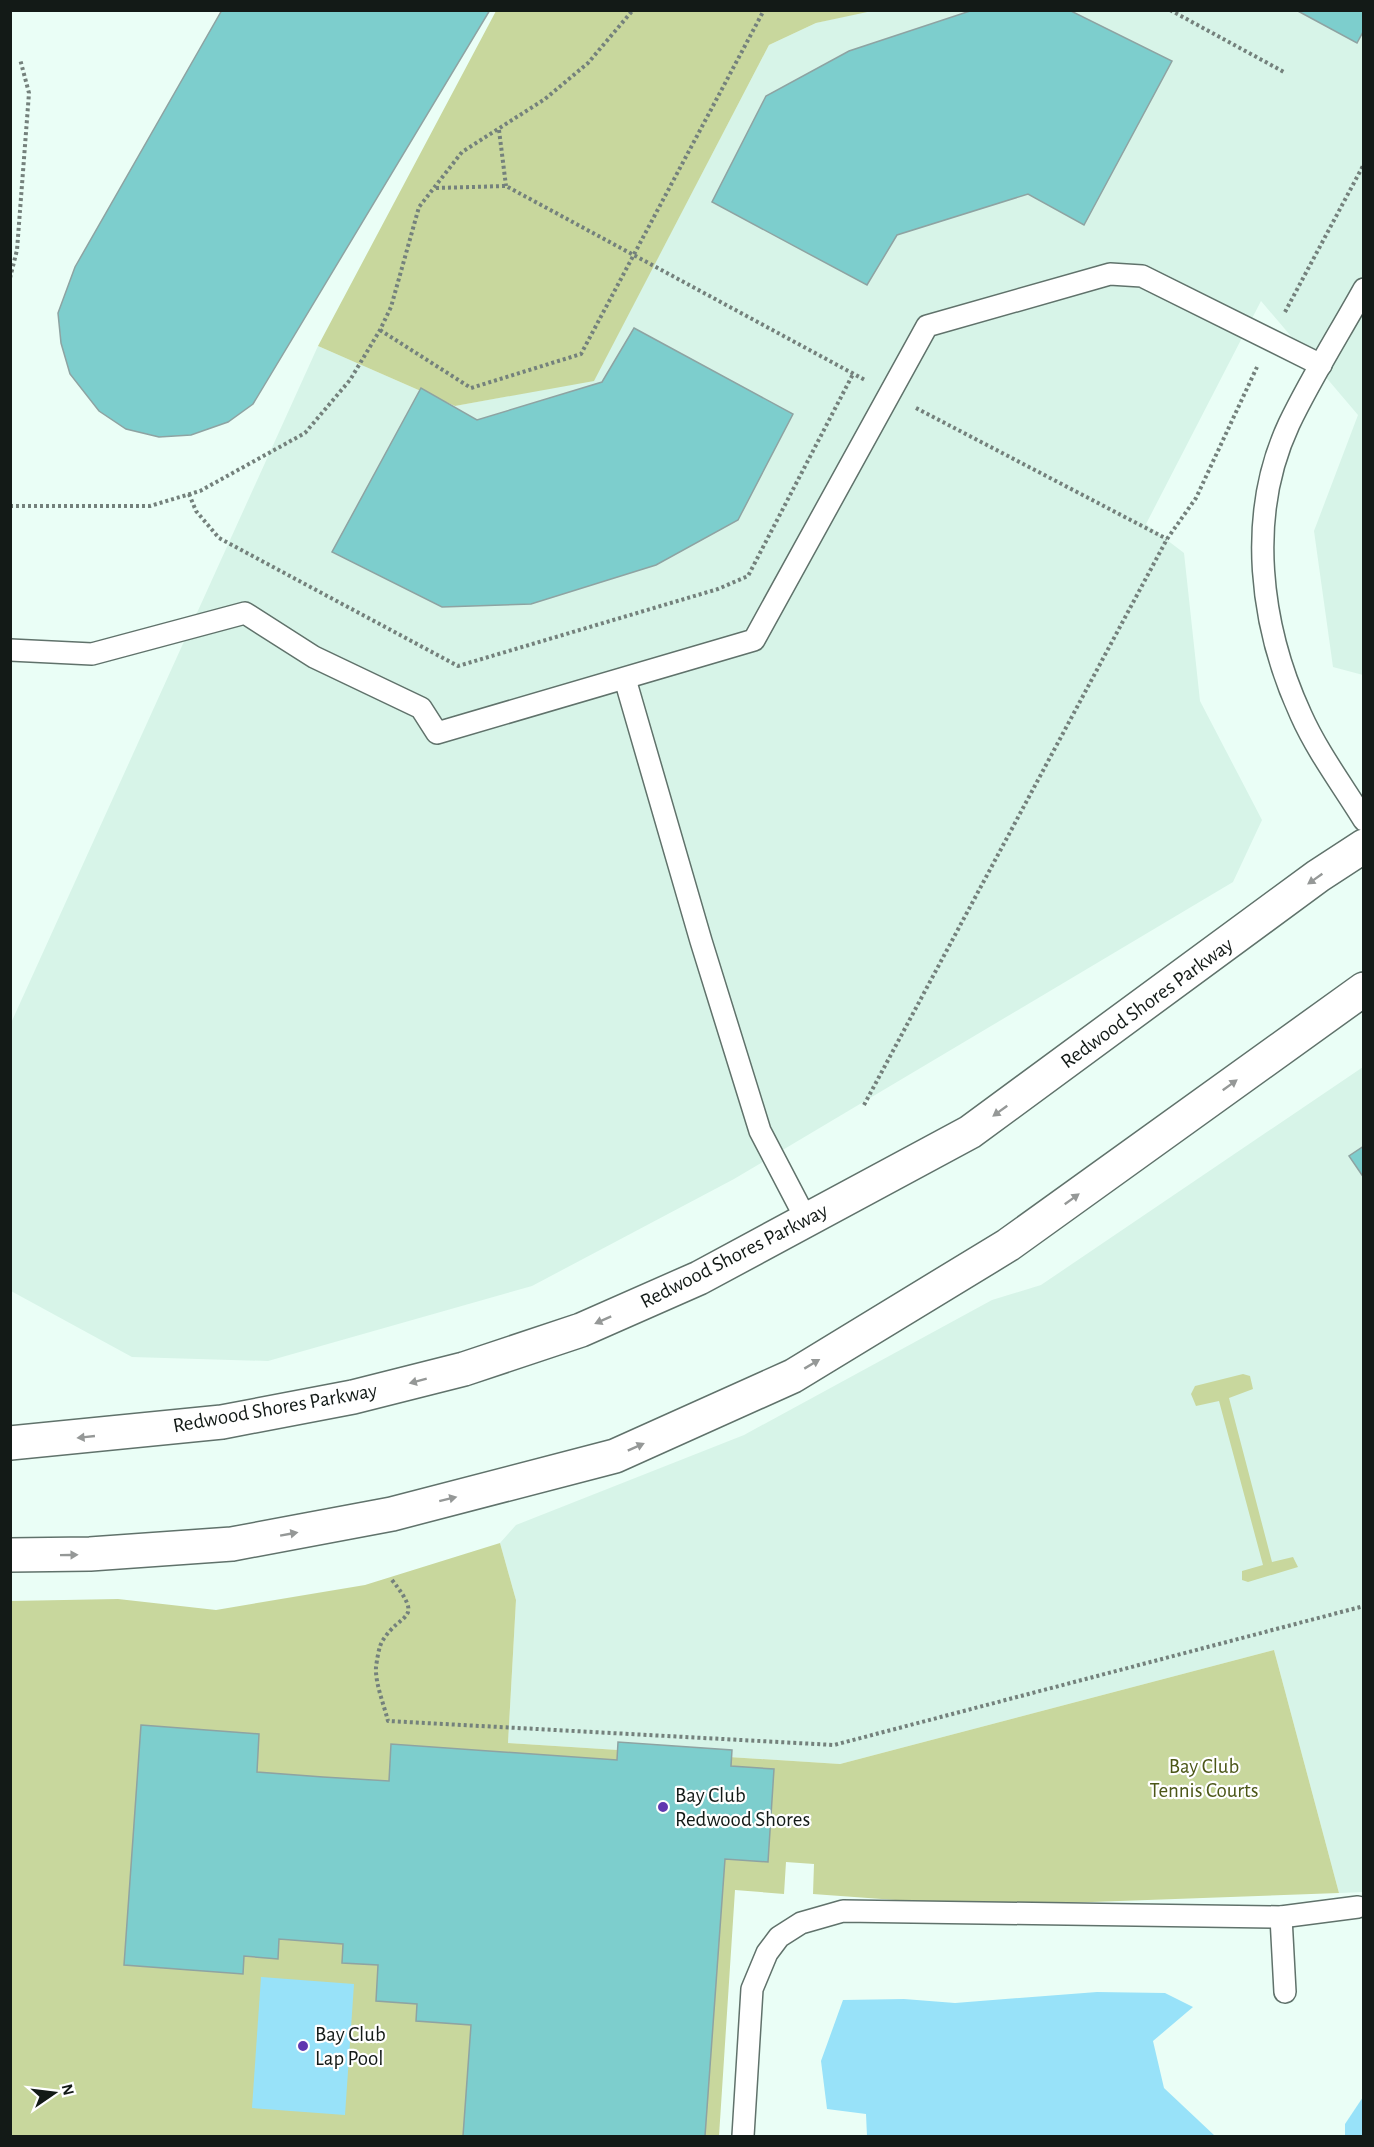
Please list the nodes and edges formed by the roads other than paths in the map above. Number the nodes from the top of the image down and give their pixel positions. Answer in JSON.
{"nodes":[{"id":1,"x":1364,"y":289,"type":"edge"},
{"id":2,"x":1357,"y":315,"type":"edge"},
{"id":3,"x":1321,"y":365,"type":"junction"},
{"id":4,"x":10,"y":650,"type":"edge"},
{"id":5,"x":625,"y":679,"type":"junction"},
{"id":6,"x":1364,"y":820,"type":"edge"},
{"id":7,"x":1364,"y":846,"type":"edge"},
{"id":8,"x":1364,"y":989,"type":"edge"},
{"id":9,"x":807,"y":1221,"type":"junction"},
{"id":10,"x":10,"y":1443,"type":"edge"},
{"id":11,"x":10,"y":1555,"type":"edge"},
{"id":12,"x":1358,"y":1907,"type":"dead end"},
{"id":13,"x":1281,"y":1917,"type":"junction"},
{"id":14,"x":1285,"y":1992,"type":"dead end"},
{"id":15,"x":742,"y":2136,"type":"edge"}],
"edges":[{"from":1,"to":2,"type":"lane"},
{"from":2,"to":3,"type":"lane"},
{"from":3,"to":5,"type":"lane"},
{"from":3,"to":6,"type":"lane"},
{"from":4,"to":5,"type":"lane"},
{"from":5,"to":9,"type":"lane"},
{"from":7,"to":9,"type":"main road","name":"Redwood Shores Parkway","one_way":true},
{"from":11,"to":8,"type":"main road","one_way":true},
{"from":9,"to":10,"type":"main road","name":"Redwood Shores Parkway","one_way":true},
{"from":12,"to":13,"type":"lane"},
{"from":13,"to":14,"type":"lane"},
{"from":13,"to":15,"type":"lane"}]}
